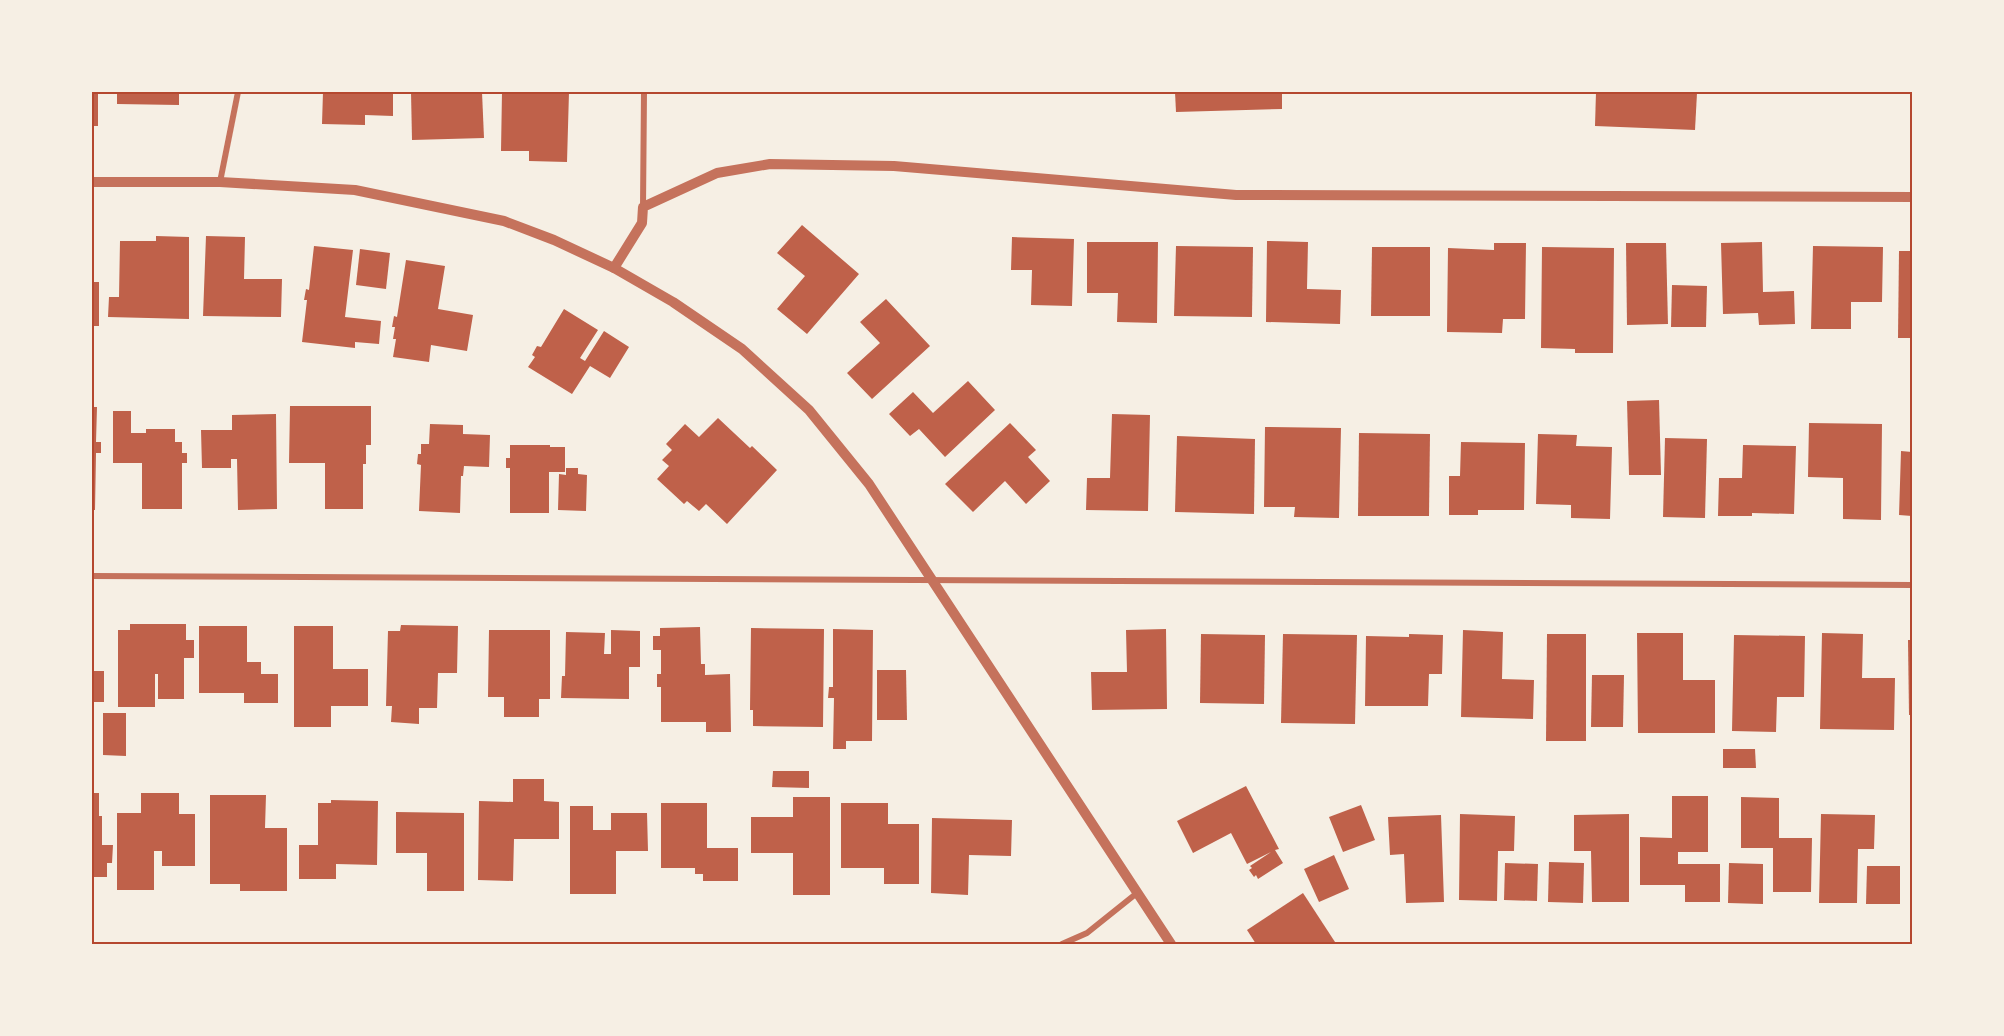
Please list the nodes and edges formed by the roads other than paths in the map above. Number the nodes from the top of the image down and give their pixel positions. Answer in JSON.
{"nodes":[{"id":1,"x":238,"y":92,"type":"edge"},
{"id":2,"x":644,"y":92,"type":"edge"},
{"id":3,"x":92,"y":182,"type":"edge"},
{"id":4,"x":220,"y":182,"type":"junction"},
{"id":5,"x":1912,"y":197,"type":"edge"},
{"id":6,"x":643,"y":207,"type":"junction"},
{"id":7,"x":614,"y":268,"type":"junction"},
{"id":8,"x":92,"y":576,"type":"edge"},
{"id":9,"x":932,"y":579,"type":"junction"},
{"id":10,"x":1912,"y":585,"type":"edge"},
{"id":11,"x":1137,"y":893,"type":"junction"},
{"id":12,"x":1062,"y":945,"type":"edge"},
{"id":13,"x":1171,"y":945,"type":"edge"}],
"edges":[{"from":1,"to":4,"type":"street"},
{"from":2,"to":6,"type":"street"},
{"from":3,"to":4,"type":"street"},
{"from":4,"to":7,"type":"street"},
{"from":5,"to":6,"type":"street"},
{"from":6,"to":7,"type":"street"},
{"from":7,"to":9,"type":"street"},
{"from":8,"to":9,"type":"street"},
{"from":9,"to":10,"type":"street"},
{"from":9,"to":11,"type":"street"},
{"from":11,"to":12,"type":"street"},
{"from":11,"to":13,"type":"street"}]}
